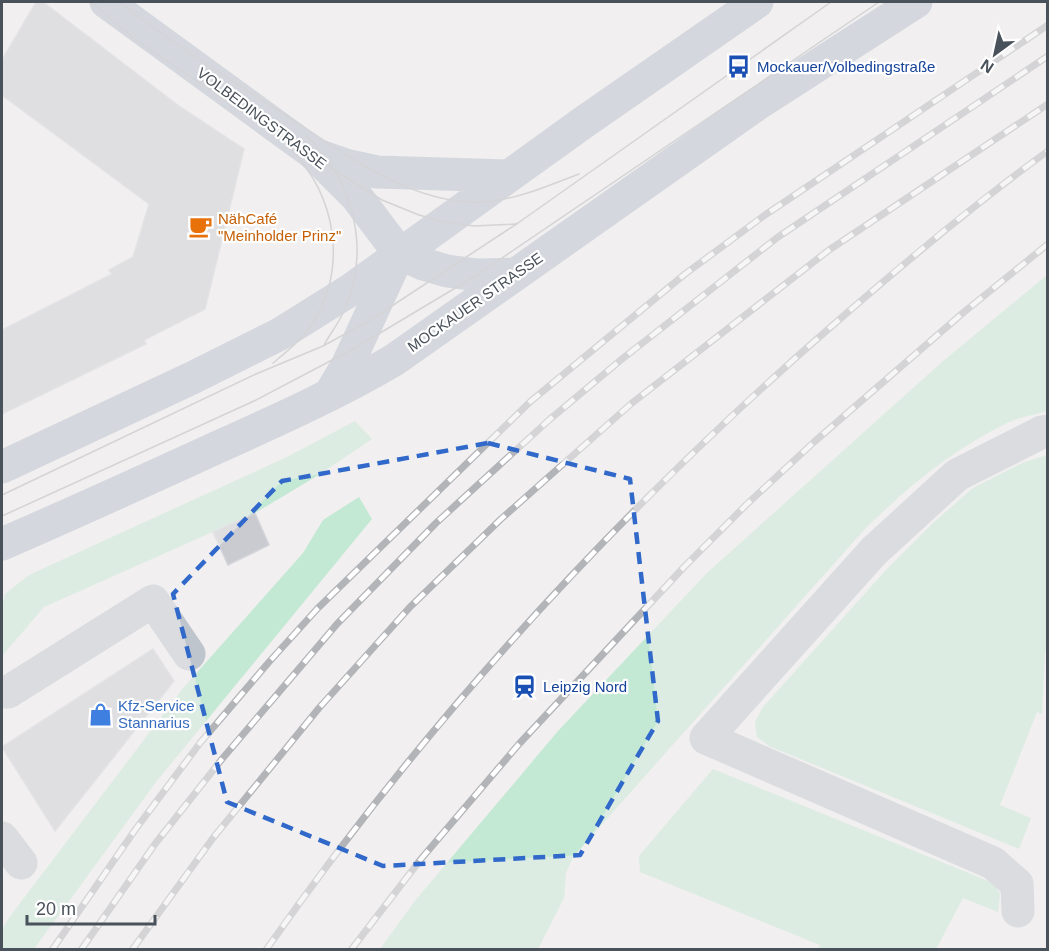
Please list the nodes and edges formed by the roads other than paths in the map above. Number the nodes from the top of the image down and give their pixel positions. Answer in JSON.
{"nodes":[{"id":1,"x":106,"y":2,"type":"edge"},
{"id":2,"x":757,"y":2,"type":"edge"},
{"id":3,"x":916,"y":2,"type":"edge"},
{"id":4,"x":313,"y":153,"type":"junction"},
{"id":5,"x":508,"y":176,"type":"junction"},
{"id":6,"x":399,"y":253,"type":"junction"},
{"id":7,"x":515,"y":274,"type":"junction"},
{"id":8,"x":330,"y":394,"type":"junction"},
{"id":9,"x":1047,"y":431,"type":"edge"},
{"id":10,"x":2,"y":467,"type":"edge"},
{"id":11,"x":2,"y":544,"type":"edge"},
{"id":12,"x":189,"y":654,"type":"dead end"},
{"id":13,"x":2,"y":692,"type":"edge"},
{"id":14,"x":1018,"y":911,"type":"dead end"}],
"edges":[{"from":1,"to":4,"type":"main road","name":"VOLBEDINGSTRASSE"},
{"from":2,"to":5,"type":"main road"},
{"from":3,"to":7,"type":"main road","name":"MOCKAUER STRASSE"},
{"from":4,"to":5,"type":"main road"},
{"from":4,"to":6,"type":"main road","name":"VOLBEDINGSTRASSE"},
{"from":5,"to":6,"type":"main road"},
{"from":6,"to":7,"type":"main road","name":"VOLBEDINGSTRASSE"},
{"from":6,"to":8,"type":"main road"},
{"from":6,"to":10,"type":"main road"},
{"from":7,"to":8,"type":"main road","name":"MOCKAUER STRASSE"},
{"from":8,"to":11,"type":"main road","name":"MOCKAUER STRASSE"},
{"from":9,"to":14,"type":"lane"},
{"from":12,"to":13,"type":"lane"}]}
